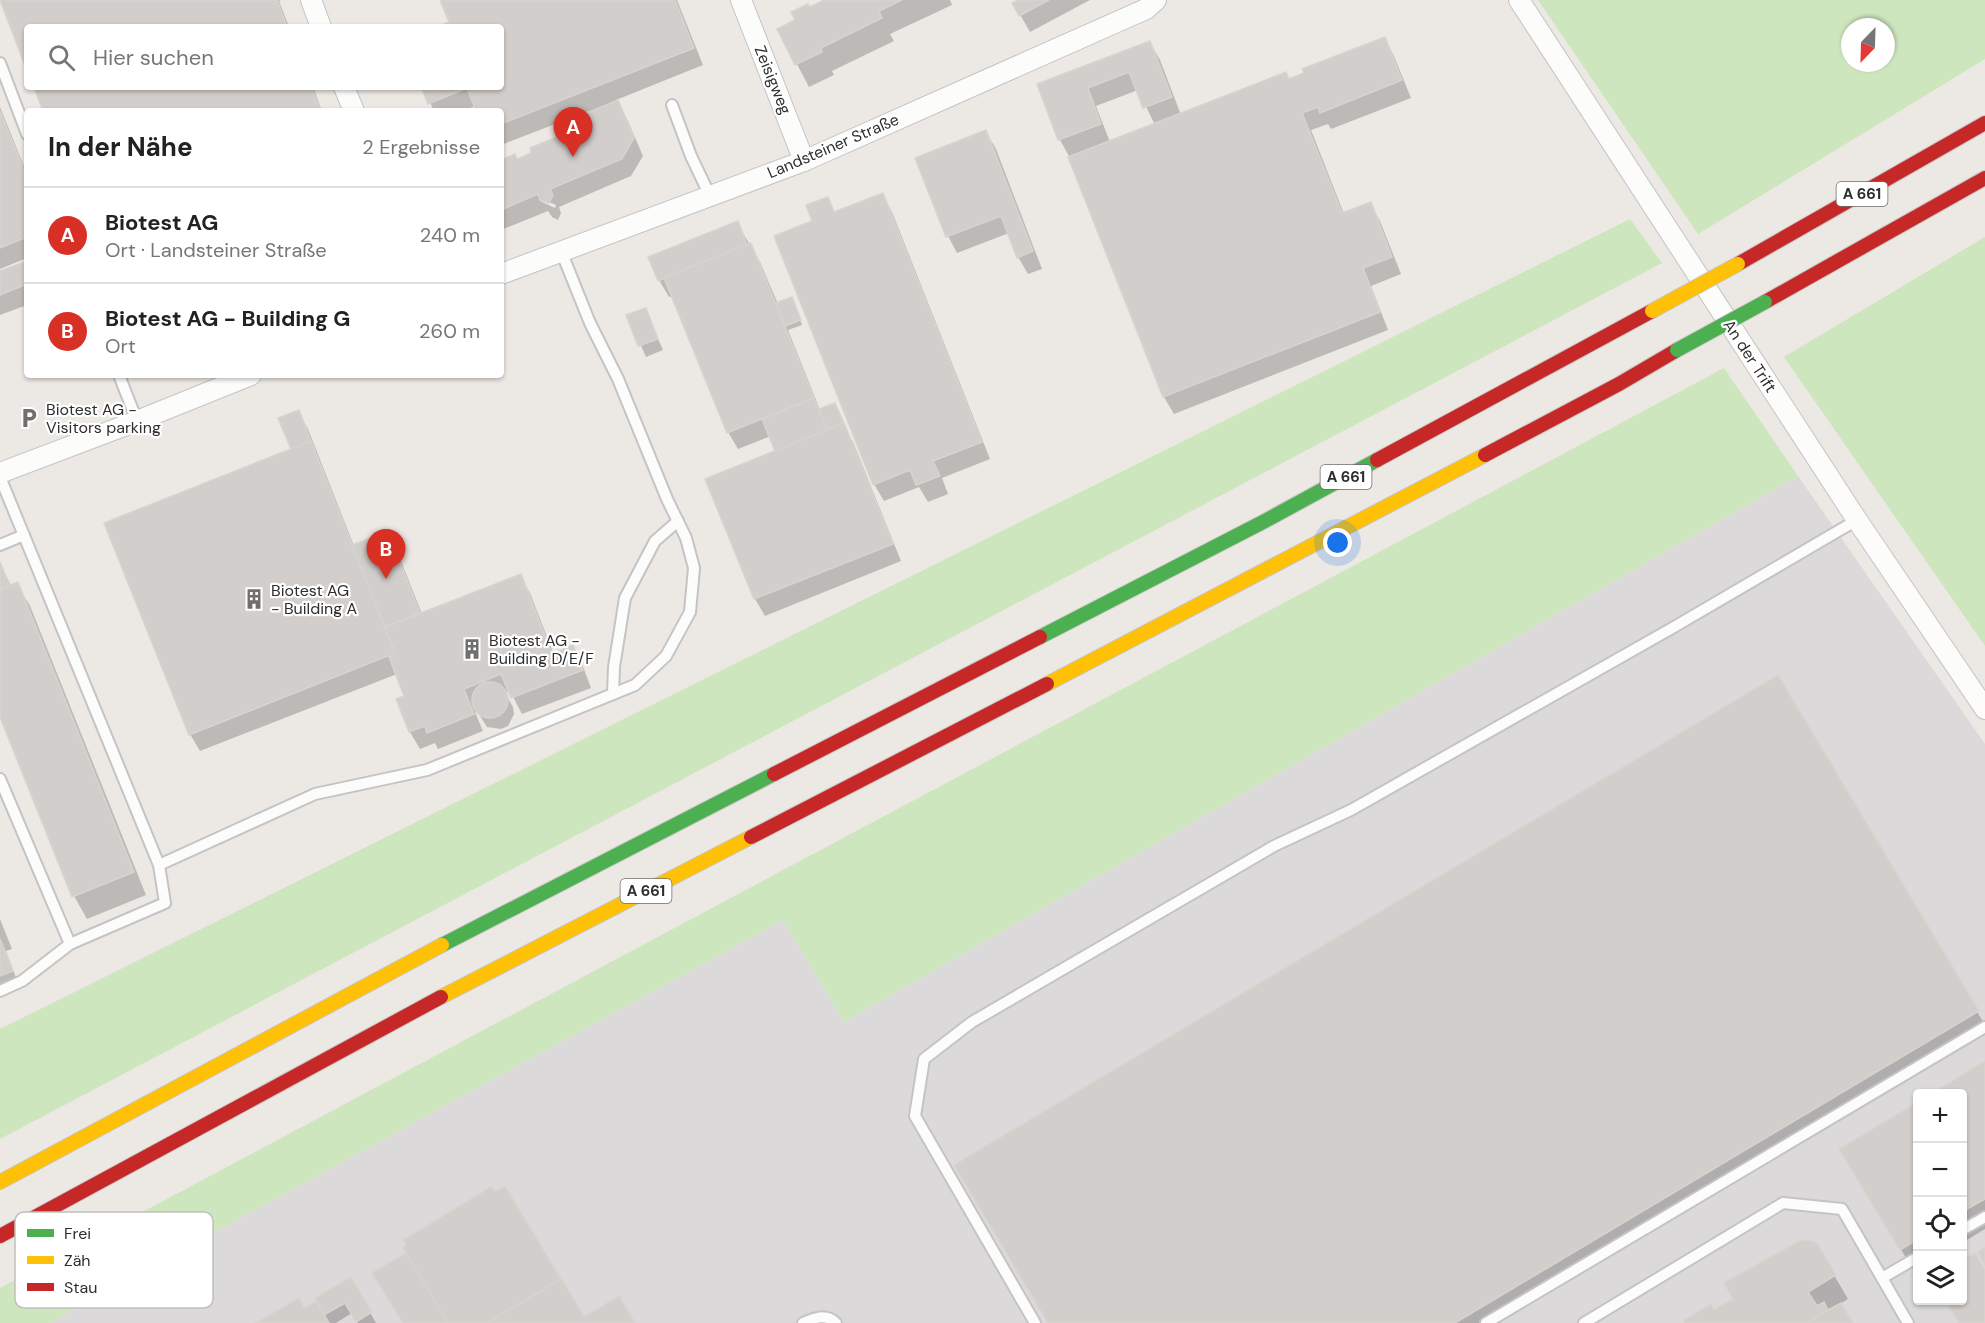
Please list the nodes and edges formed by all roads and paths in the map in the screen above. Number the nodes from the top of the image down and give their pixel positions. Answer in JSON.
{"nodes":[{"id":1,"x":311,"y":0,"type":"edge"},
{"id":2,"x":741,"y":0,"type":"edge"},
{"id":3,"x":1156,"y":0,"type":"edge"},
{"id":4,"x":1519,"y":0,"type":"edge"},
{"id":5,"x":320,"y":24,"type":"edge"},
{"id":6,"x":0,"y":63,"type":"edge"},
{"id":7,"x":345,"y":90,"type":"edge"},
{"id":8,"x":672,"y":105,"type":"dead end"},
{"id":9,"x":353,"y":108,"type":"edge"},
{"id":10,"x":1985,"y":123,"type":"edge"},
{"id":11,"x":24,"y":126,"type":"edge"},
{"id":12,"x":804,"y":160,"type":"junction"},
{"id":13,"x":1985,"y":178,"type":"edge"},
{"id":14,"x":710,"y":196,"type":"junction"},
{"id":15,"x":561,"y":251,"type":"junction"},
{"id":16,"x":504,"y":273,"type":"edge"},
{"id":17,"x":121,"y":378,"type":"edge"},
{"id":18,"x":244,"y":378,"type":"edge"},
{"id":19,"x":137,"y":422,"type":"junction"},
{"id":20,"x":0,"y":475,"type":"edge"},
{"id":21,"x":1857,"y":520,"type":"junction"},
{"id":22,"x":678,"y":521,"type":"junction"},
{"id":23,"x":24,"y":535,"type":"junction"},
{"id":24,"x":0,"y":545,"type":"edge"},
{"id":25,"x":613,"y":694,"type":"junction"},
{"id":26,"x":1985,"y":709,"type":"edge"},
{"id":27,"x":0,"y":779,"type":"edge"},
{"id":28,"x":159,"y":865,"type":"junction"},
{"id":29,"x":70,"y":944,"type":"junction"},
{"id":30,"x":0,"y":991,"type":"edge"},
{"id":31,"x":1985,"y":1027,"type":"edge"},
{"id":32,"x":0,"y":1182,"type":"edge"},
{"id":33,"x":44,"y":1212,"type":"edge"},
{"id":34,"x":1985,"y":1217,"type":"edge"},
{"id":35,"x":1967,"y":1227,"type":"edge"},
{"id":36,"x":15,"y":1228,"type":"edge"},
{"id":37,"x":0,"y":1236,"type":"edge"},
{"id":38,"x":1913,"y":1259,"type":"edge"},
{"id":39,"x":1882,"y":1278,"type":"junction"},
{"id":40,"x":802,"y":1323,"type":"edge"},
{"id":41,"x":836,"y":1323,"type":"edge"},
{"id":42,"x":1035,"y":1323,"type":"edge"},
{"id":43,"x":1486,"y":1323,"type":"edge"},
{"id":44,"x":1584,"y":1323,"type":"edge"},
{"id":45,"x":1908,"y":1323,"type":"edge"}],
"edges":[{"from":1,"to":5,"type":"street"},
{"from":2,"to":12,"type":"street","name":"Zeisigweg"},
{"from":3,"to":12,"type":"street","name":"Landsteiner Straße"},
{"from":4,"to":21,"type":"street","name":"An der Trift"},
{"from":6,"to":11,"type":"lane"},
{"from":7,"to":9,"type":"street"},
{"from":8,"to":14,"type":"lane"},
{"from":10,"to":32,"type":"highway","number":"A 661","bridge":true},
{"from":12,"to":14,"type":"street","name":"Landsteiner Straße"},
{"from":13,"to":33,"type":"highway","number":"A 661","bridge":true},
{"from":14,"to":15,"type":"street","name":"Landsteiner Straße"},
{"from":15,"to":16,"type":"street","name":"Landsteiner Straße"},
{"from":15,"to":22,"type":"lane"},
{"from":17,"to":19,"type":"lane"},
{"from":18,"to":19,"type":"street"},
{"from":19,"to":20,"type":"street"},
{"from":20,"to":23,"type":"lane"},
{"from":21,"to":26,"type":"street","name":"An der Trift"},
{"from":21,"to":42,"type":"lane"},
{"from":22,"to":25,"type":"lane"},
{"from":22,"to":25,"type":"lane"},
{"from":23,"to":24,"type":"lane"},
{"from":23,"to":28,"type":"lane"},
{"from":25,"to":28,"type":"lane"},
{"from":27,"to":29,"type":"lane"},
{"from":28,"to":29,"type":"lane"},
{"from":29,"to":30,"type":"lane"},
{"from":31,"to":43,"type":"lane"},
{"from":34,"to":35,"type":"lane"},
{"from":36,"to":37,"type":"highway","number":"A 661","bridge":true},
{"from":38,"to":39,"type":"lane"},
{"from":39,"to":44,"type":"lane"},
{"from":39,"to":45,"type":"lane"},
{"from":40,"to":41,"type":"lane"}]}
